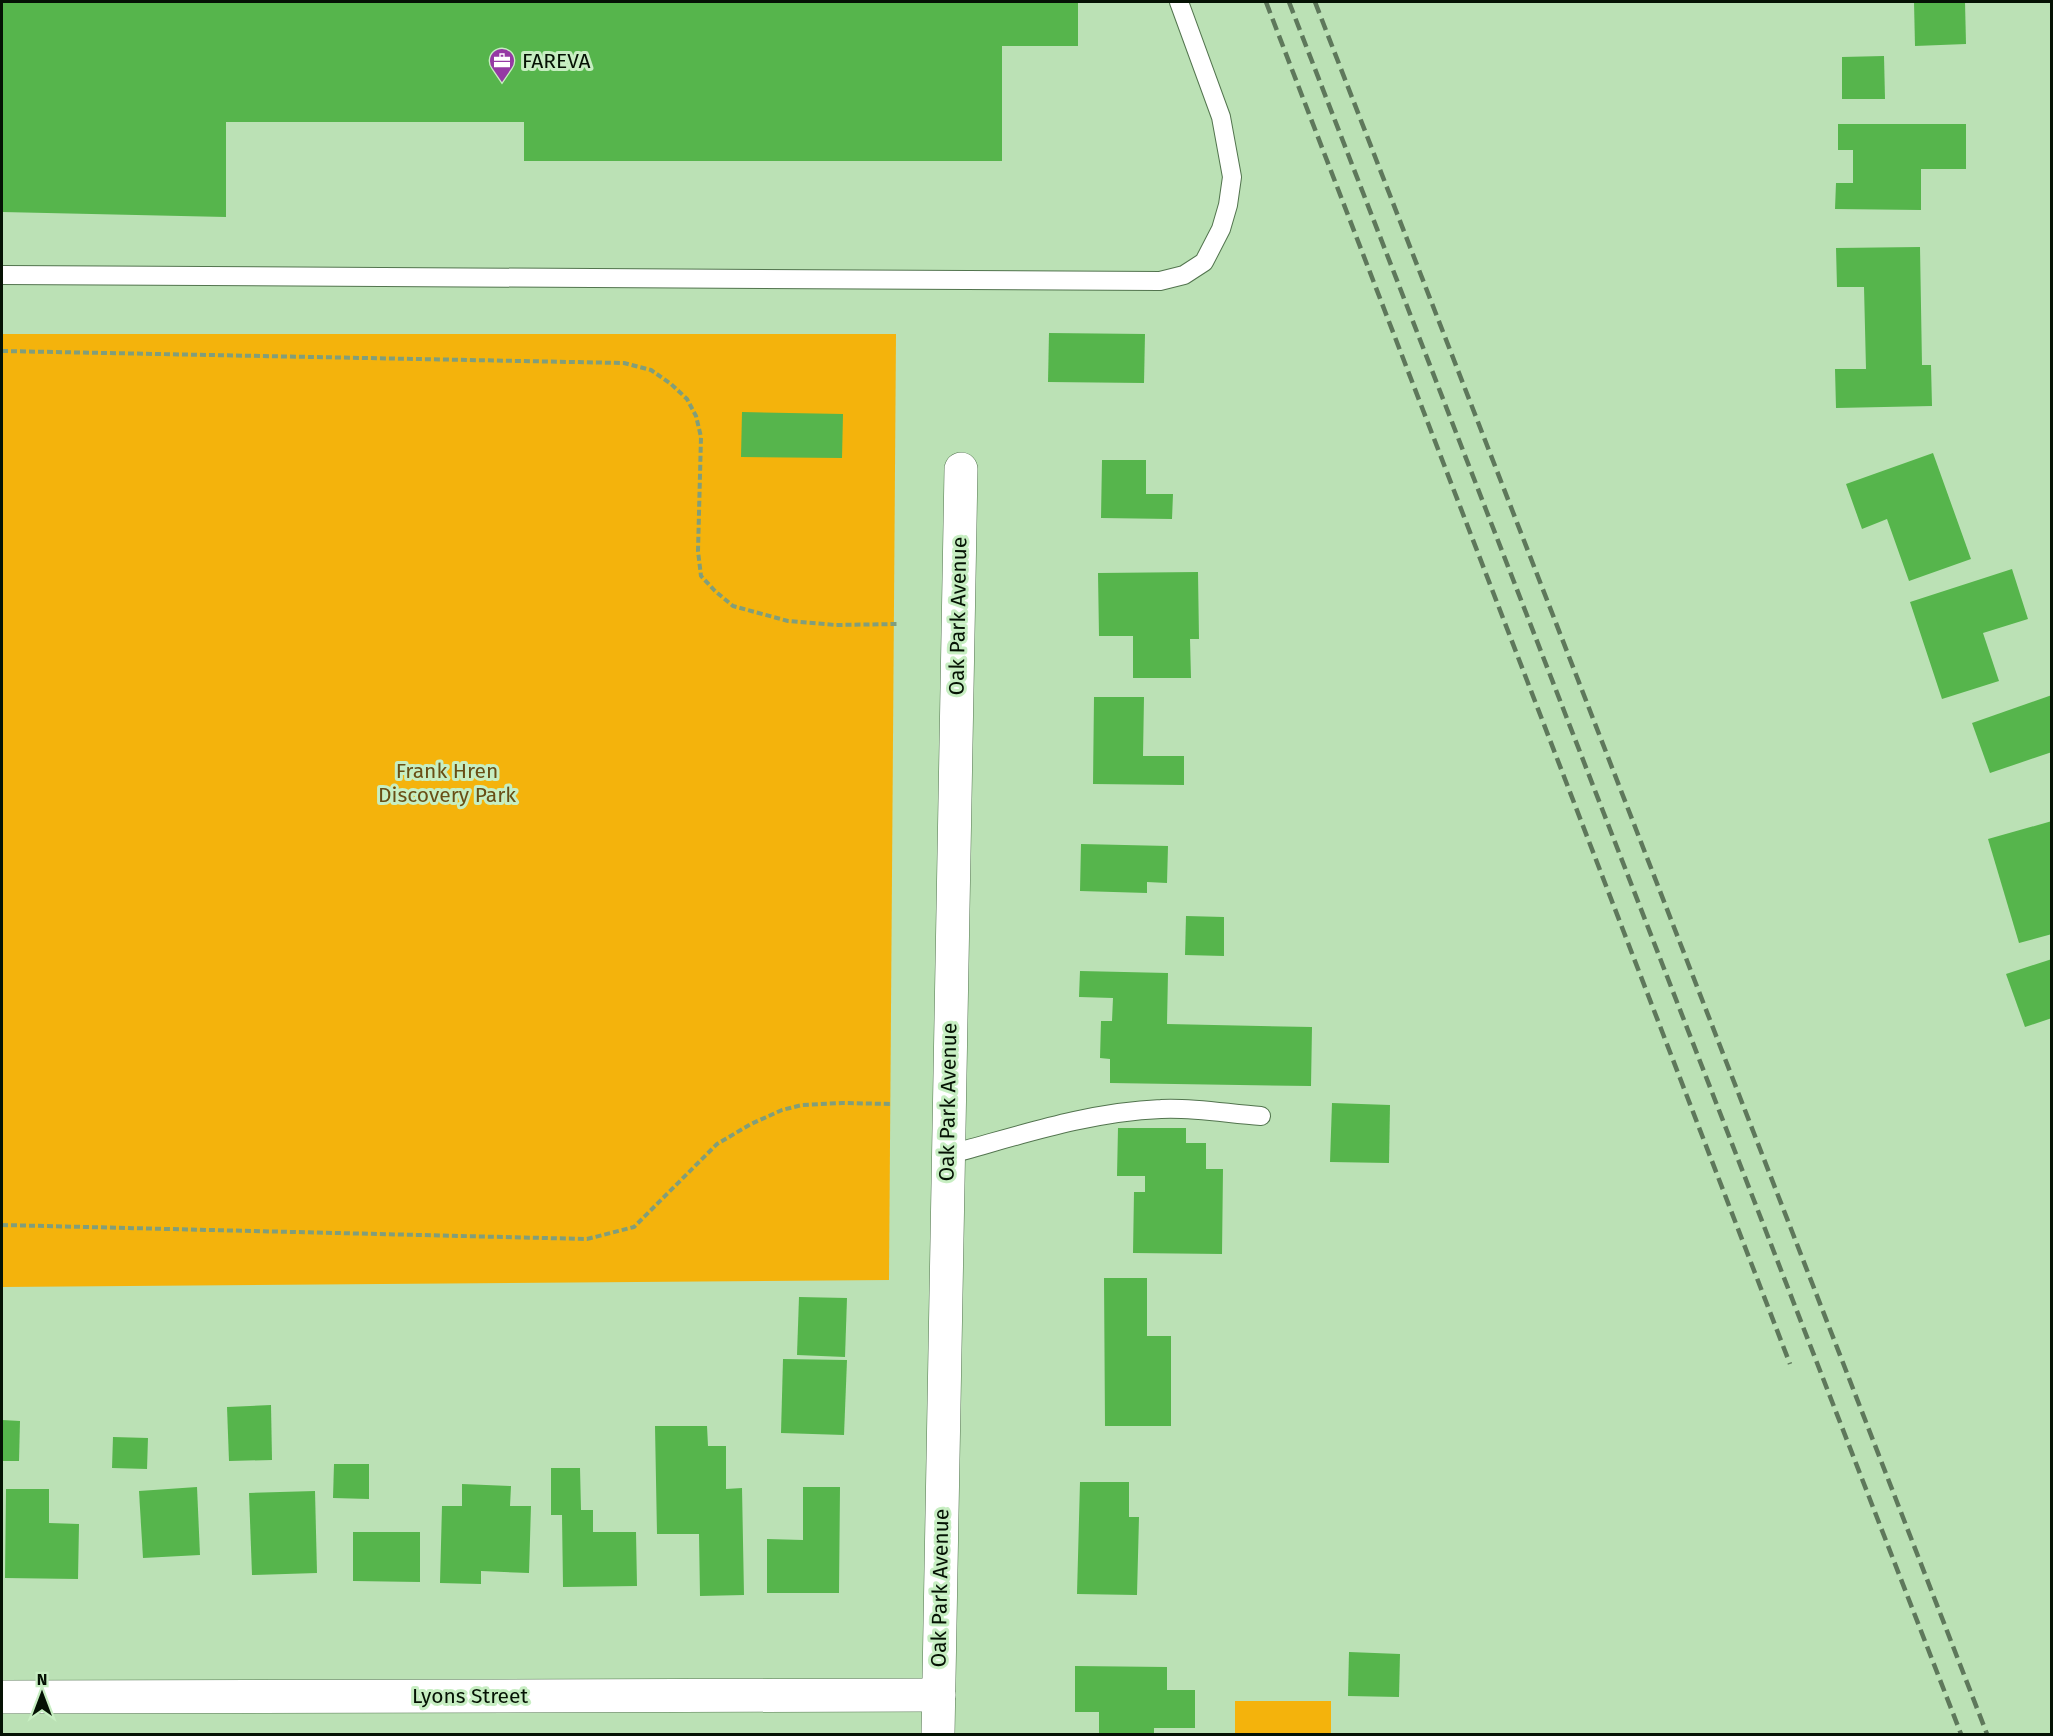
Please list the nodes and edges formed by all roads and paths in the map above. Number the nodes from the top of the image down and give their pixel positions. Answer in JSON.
{"nodes":[{"id":1,"x":1179,"y":2,"type":"edge"},
{"id":2,"x":2,"y":275,"type":"edge"},
{"id":3,"x":2,"y":351,"type":"edge"},
{"id":4,"x":961,"y":469,"type":"dead end"},
{"id":5,"x":897,"y":624,"type":"dead end"},
{"id":6,"x":890,"y":1104,"type":"dead end"},
{"id":7,"x":1261,"y":1116,"type":"dead end"},
{"id":8,"x":947,"y":1155,"type":"junction"},
{"id":9,"x":2,"y":1225,"type":"edge"},
{"id":10,"x":939,"y":1695,"type":"junction"},
{"id":11,"x":2,"y":1697,"type":"edge"},
{"id":12,"x":938,"y":1734,"type":"edge"}],
"edges":[{"from":1,"to":2,"type":"lane"},
{"from":3,"to":5,"type":"path"},
{"from":4,"to":8,"type":"street","name":"Oak Park Avenue"},
{"from":6,"to":9,"type":"path"},
{"from":7,"to":8,"type":"lane"},
{"from":8,"to":10,"type":"street","name":"Oak Park Avenue"},
{"from":10,"to":11,"type":"street","name":"Lyons Street"},
{"from":10,"to":12,"type":"street","name":"Oak Park Avenue"}]}
